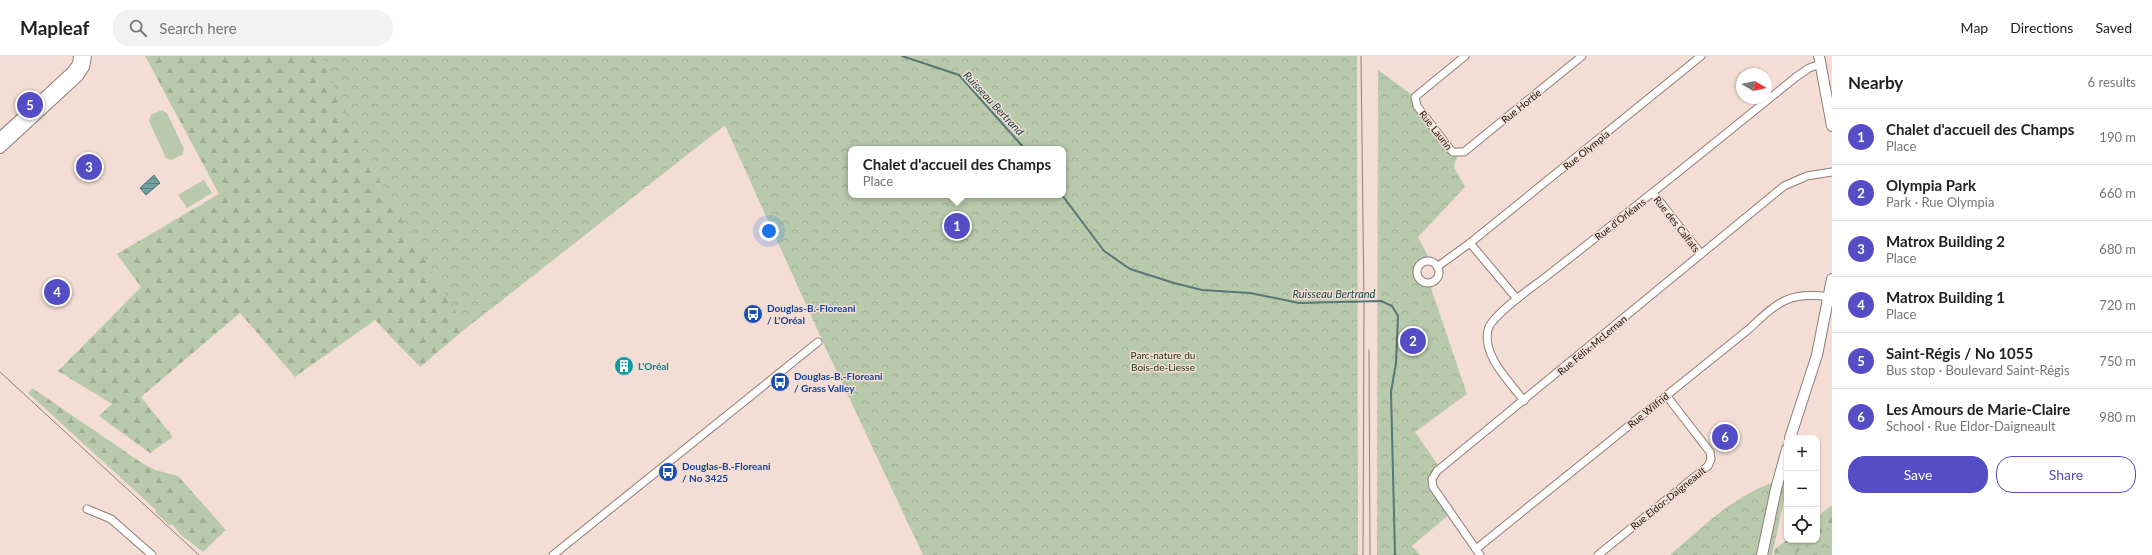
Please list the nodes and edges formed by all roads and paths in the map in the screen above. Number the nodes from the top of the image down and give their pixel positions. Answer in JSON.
{"nodes":[{"id":1,"x":79,"y":56,"type":"edge"},
{"id":2,"x":86,"y":56,"type":"edge"},
{"id":3,"x":1465,"y":56,"type":"edge"},
{"id":4,"x":1582,"y":56,"type":"edge"},
{"id":5,"x":1701,"y":56,"type":"edge"},
{"id":6,"x":1820,"y":60,"type":"edge"},
{"id":7,"x":1832,"y":126,"type":"edge"},
{"id":8,"x":0,"y":138,"type":"edge"},
{"id":9,"x":0,"y":148,"type":"edge"},
{"id":10,"x":1458,"y":153,"type":"joint"},
{"id":11,"x":1832,"y":172,"type":"edge"},
{"id":12,"x":1653,"y":193,"type":"junction"},
{"id":13,"x":1470,"y":243,"type":"junction"},
{"id":14,"x":1701,"y":254,"type":"junction"},
{"id":15,"x":1437,"y":267,"type":"dead end"},
{"id":16,"x":1832,"y":279,"type":"edge"},
{"id":17,"x":1829,"y":297,"type":"junction"},
{"id":18,"x":1517,"y":299,"type":"junction"},
{"id":19,"x":818,"y":342,"type":"dead end"},
{"id":20,"x":1666,"y":395,"type":"junction"},
{"id":21,"x":1524,"y":401,"type":"junction"},
{"id":22,"x":1791,"y":435,"type":"edge"},
{"id":23,"x":1784,"y":460,"type":"edge"},
{"id":24,"x":87,"y":508,"type":"dead end"},
{"id":25,"x":1478,"y":552,"type":"edge"},
{"id":26,"x":152,"y":555,"type":"edge"},
{"id":27,"x":553,"y":555,"type":"edge"},
{"id":28,"x":1598,"y":555,"type":"edge"},
{"id":29,"x":1762,"y":555,"type":"edge"}],
"edges":[{"from":1,"to":8,"type":"main road"},
{"from":2,"to":9,"type":"main road"},
{"from":3,"to":10,"type":"street","name":"Rue Laurin"},
{"from":4,"to":10,"type":"street","name":"Rue Hortie"},
{"from":5,"to":13,"type":"street","name":"Rue Olympia"},
{"from":6,"to":7,"type":"main road"},
{"from":6,"to":12,"type":"street","name":"Rue d'Orléans"},
{"from":11,"to":14,"type":"street","name":"Rue Félix-McLernan"},
{"from":12,"to":14,"type":"street","name":"Rue des Calfats"},
{"from":12,"to":18,"type":"street","name":"Rue d'Orléans"},
{"from":13,"to":15,"type":"street","name":"Rue Olympia"},
{"from":13,"to":18,"type":"street"},
{"from":14,"to":21,"type":"street","name":"Rue Félix-McLernan"},
{"from":16,"to":17,"type":"main road"},
{"from":17,"to":20,"type":"street","name":"Rue Wilfrid"},
{"from":17,"to":22,"type":"main road"},
{"from":18,"to":21,"type":"street","name":"Rue d'Orléans"},
{"from":19,"to":27,"type":"street"},
{"from":20,"to":25,"type":"street","name":"Rue Wilfrid"},
{"from":20,"to":28,"type":"street","name":"Rue Eldor-Daigneault"},
{"from":21,"to":25,"type":"street","name":"Rue Félix-McLernan"},
{"from":23,"to":29,"type":"main road"},
{"from":24,"to":26,"type":"street"}]}
